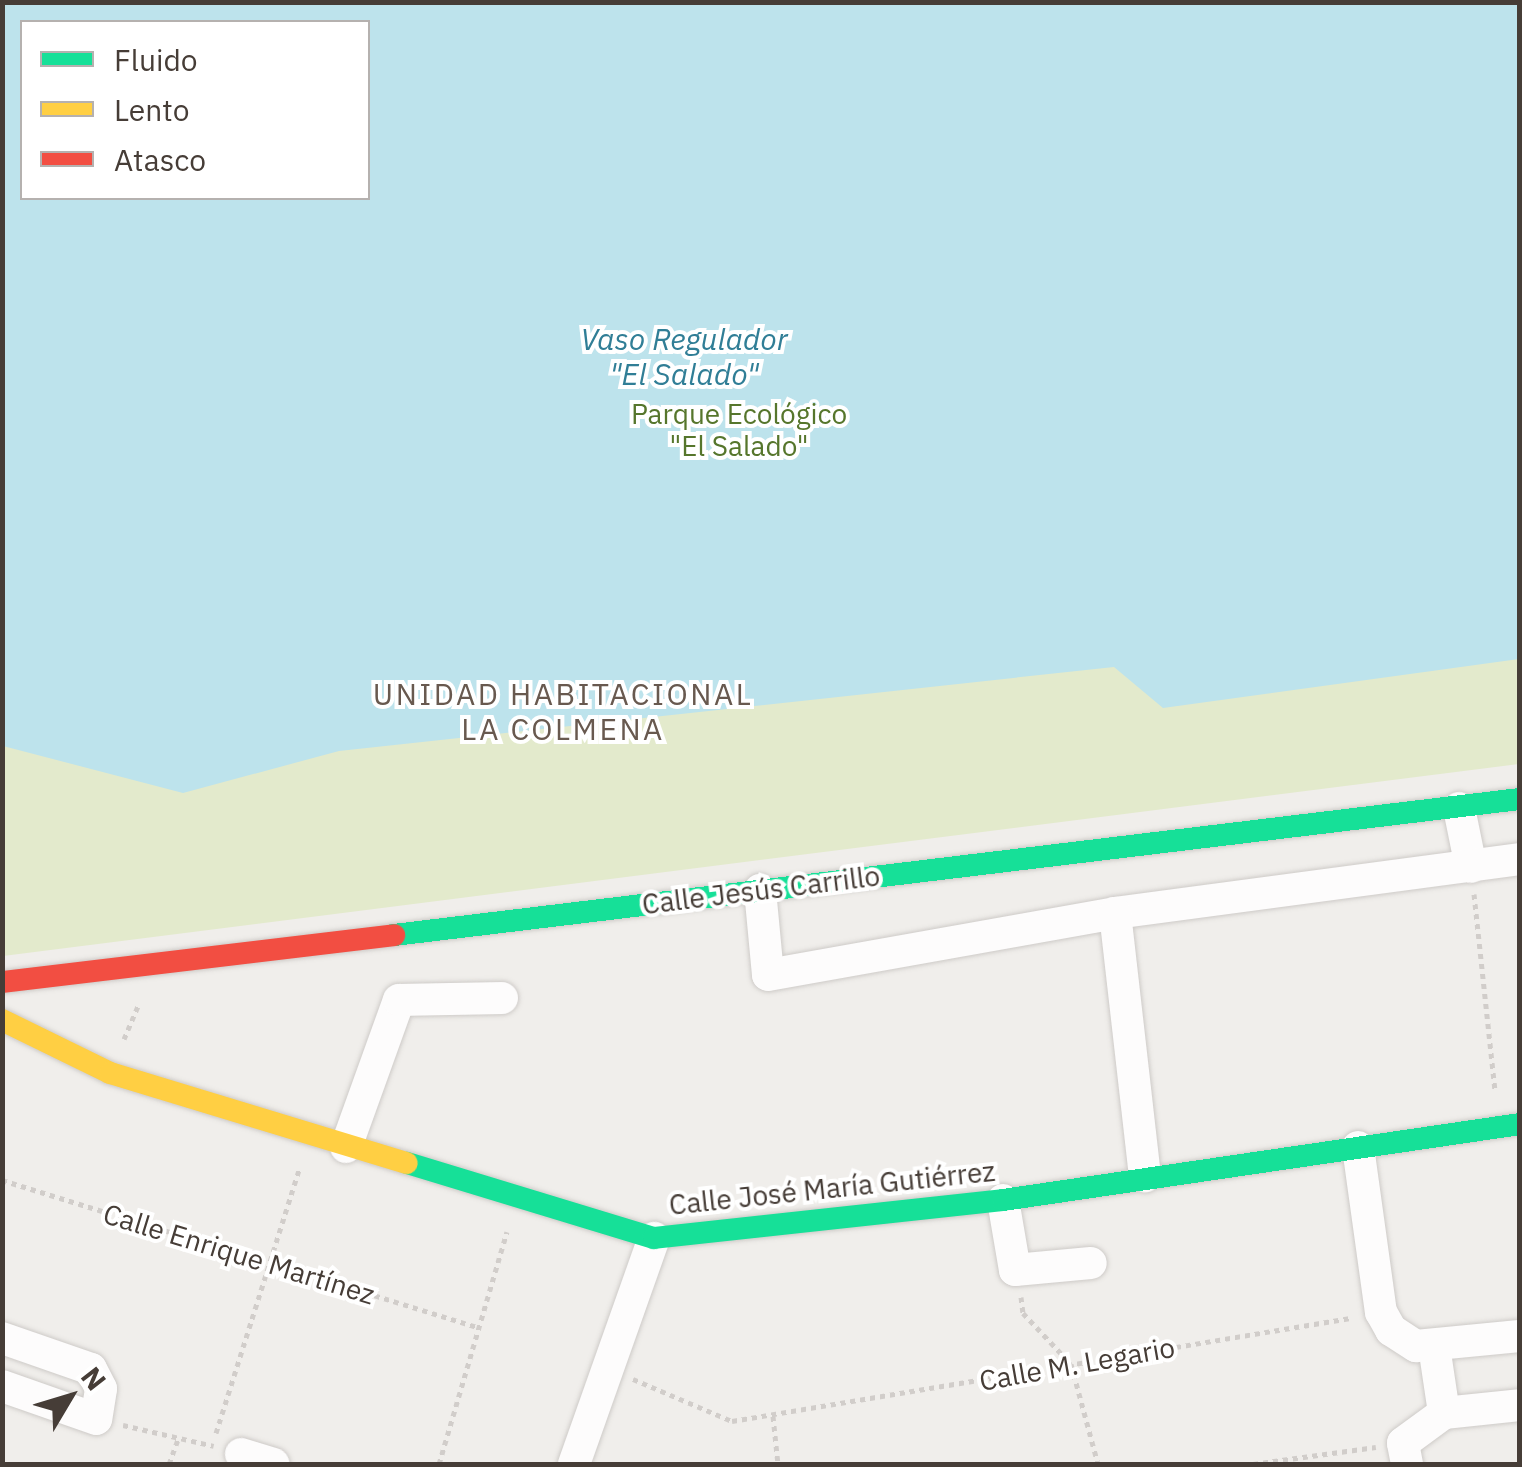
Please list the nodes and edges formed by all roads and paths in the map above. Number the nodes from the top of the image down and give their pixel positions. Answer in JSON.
{"nodes":[{"id":1,"x":1520,"y":800,"type":"edge"},
{"id":2,"x":1459,"y":808,"type":"junction"},
{"id":3,"x":1520,"y":858,"type":"edge"},
{"id":4,"x":1470,"y":866,"type":"junction"},
{"id":5,"x":760,"y":890,"type":"junction"},
{"id":6,"x":1115,"y":913,"type":"junction"},
{"id":7,"x":156,"y":964,"type":"junction"},
{"id":8,"x":2,"y":982,"type":"edge"},
{"id":9,"x":502,"y":998,"type":"dead end"},
{"id":10,"x":2,"y":1020,"type":"edge"},
{"id":11,"x":110,"y":1074,"type":"junction"},
{"id":12,"x":1509,"y":1125,"type":"edge"},
{"id":13,"x":309,"y":1136,"type":"junction"},
{"id":14,"x":346,"y":1147,"type":"junction"},
{"id":15,"x":1358,"y":1147,"type":"junction"},
{"id":16,"x":1145,"y":1176,"type":"junction"},
{"id":17,"x":2,"y":1180,"type":"edge"},
{"id":18,"x":518,"y":1198,"type":"junction"},
{"id":19,"x":1003,"y":1200,"type":"junction"},
{"id":20,"x":654,"y":1238,"type":"junction"},
{"id":21,"x":1091,"y":1263,"type":"dead end"},
{"id":22,"x":270,"y":1265,"type":"junction"},
{"id":23,"x":1016,"y":1270,"type":"junction"},
{"id":24,"x":1381,"y":1312,"type":"junction"},
{"id":25,"x":476,"y":1327,"type":"junction"},
{"id":26,"x":1520,"y":1336,"type":"edge"},
{"id":27,"x":2,"y":1338,"type":"edge"},
{"id":28,"x":1434,"y":1346,"type":"junction"},
{"id":29,"x":1071,"y":1364,"type":"junction"},
{"id":30,"x":607,"y":1369,"type":"junction"},
{"id":31,"x":2,"y":1386,"type":"edge"},
{"id":32,"x":1520,"y":1405,"type":"edge"},
{"id":33,"x":1444,"y":1413,"type":"junction"},
{"id":34,"x":773,"y":1416,"type":"junction"},
{"id":35,"x":96,"y":1419,"type":"junction"},
{"id":36,"x":178,"y":1439,"type":"junction"},
{"id":37,"x":227,"y":1450,"type":"junction"},
{"id":38,"x":1405,"y":1454,"type":"edge"},
{"id":39,"x":169,"y":1464,"type":"edge"},
{"id":40,"x":274,"y":1464,"type":"edge"},
{"id":41,"x":439,"y":1464,"type":"edge"},
{"id":42,"x":574,"y":1464,"type":"edge"},
{"id":43,"x":778,"y":1464,"type":"edge"},
{"id":44,"x":1098,"y":1464,"type":"edge"},
{"id":45,"x":1253,"y":1464,"type":"edge"}],
"edges":[{"from":1,"to":2,"type":"street","name":"Calle Jesús Carrillo"},
{"from":2,"to":4,"type":"street"},
{"from":2,"to":5,"type":"street","name":"Calle Jesús Carrillo"},
{"from":3,"to":4,"type":"street"},
{"from":4,"to":6,"type":"street"},
{"from":4,"to":12,"type":"path"},
{"from":5,"to":6,"type":"street"},
{"from":5,"to":7,"type":"street","name":"Calle Jesús Carrillo"},
{"from":6,"to":16,"type":"street"},
{"from":7,"to":8,"type":"street","name":"Calle Jesús Carrillo"},
{"from":7,"to":11,"type":"path"},
{"from":9,"to":14,"type":"street"},
{"from":10,"to":11,"type":"street","name":"Calle José María Gutiérrez"},
{"from":11,"to":13,"type":"street","name":"Calle José María Gutiérrez"},
{"from":12,"to":15,"type":"street","name":"Calle José María Gutiérrez"},
{"from":13,"to":14,"type":"street","name":"Calle José María Gutiérrez"},
{"from":13,"to":22,"type":"path"},
{"from":14,"to":18,"type":"street","name":"Calle José María Gutiérrez"},
{"from":15,"to":16,"type":"street","name":"Calle José María Gutiérrez"},
{"from":15,"to":24,"type":"street"},
{"from":16,"to":19,"type":"street","name":"Calle José María Gutiérrez"},
{"from":17,"to":22,"type":"path","name":"Calle Enrique Martínez"},
{"from":18,"to":20,"type":"street","name":"Calle José María Gutiérrez"},
{"from":18,"to":25,"type":"path"},
{"from":19,"to":20,"type":"street","name":"Calle José María Gutiérrez"},
{"from":19,"to":23,"type":"street"},
{"from":20,"to":30,"type":"street"},
{"from":21,"to":23,"type":"street"},
{"from":22,"to":25,"type":"path","name":"Calle Enrique Martínez"},
{"from":22,"to":37,"type":"path"},
{"from":23,"to":29,"type":"path"},
{"from":24,"to":28,"type":"street"},
{"from":24,"to":29,"type":"path","name":"Calle M. Legario"},
{"from":25,"to":41,"type":"path"},
{"from":26,"to":28,"type":"street"},
{"from":27,"to":35,"type":"street"},
{"from":28,"to":33,"type":"street"},
{"from":29,"to":34,"type":"path","name":"Calle M. Legario"},
{"from":29,"to":44,"type":"path"},
{"from":30,"to":34,"type":"path","name":"Calle M. Legario"},
{"from":30,"to":42,"type":"street"},
{"from":31,"to":35,"type":"street"},
{"from":32,"to":33,"type":"street"},
{"from":33,"to":38,"type":"street"},
{"from":34,"to":43,"type":"path"},
{"from":35,"to":36,"type":"path"},
{"from":36,"to":37,"type":"path"},
{"from":36,"to":39,"type":"path"},
{"from":37,"to":40,"type":"street"},
{"from":38,"to":45,"type":"path"}]}
